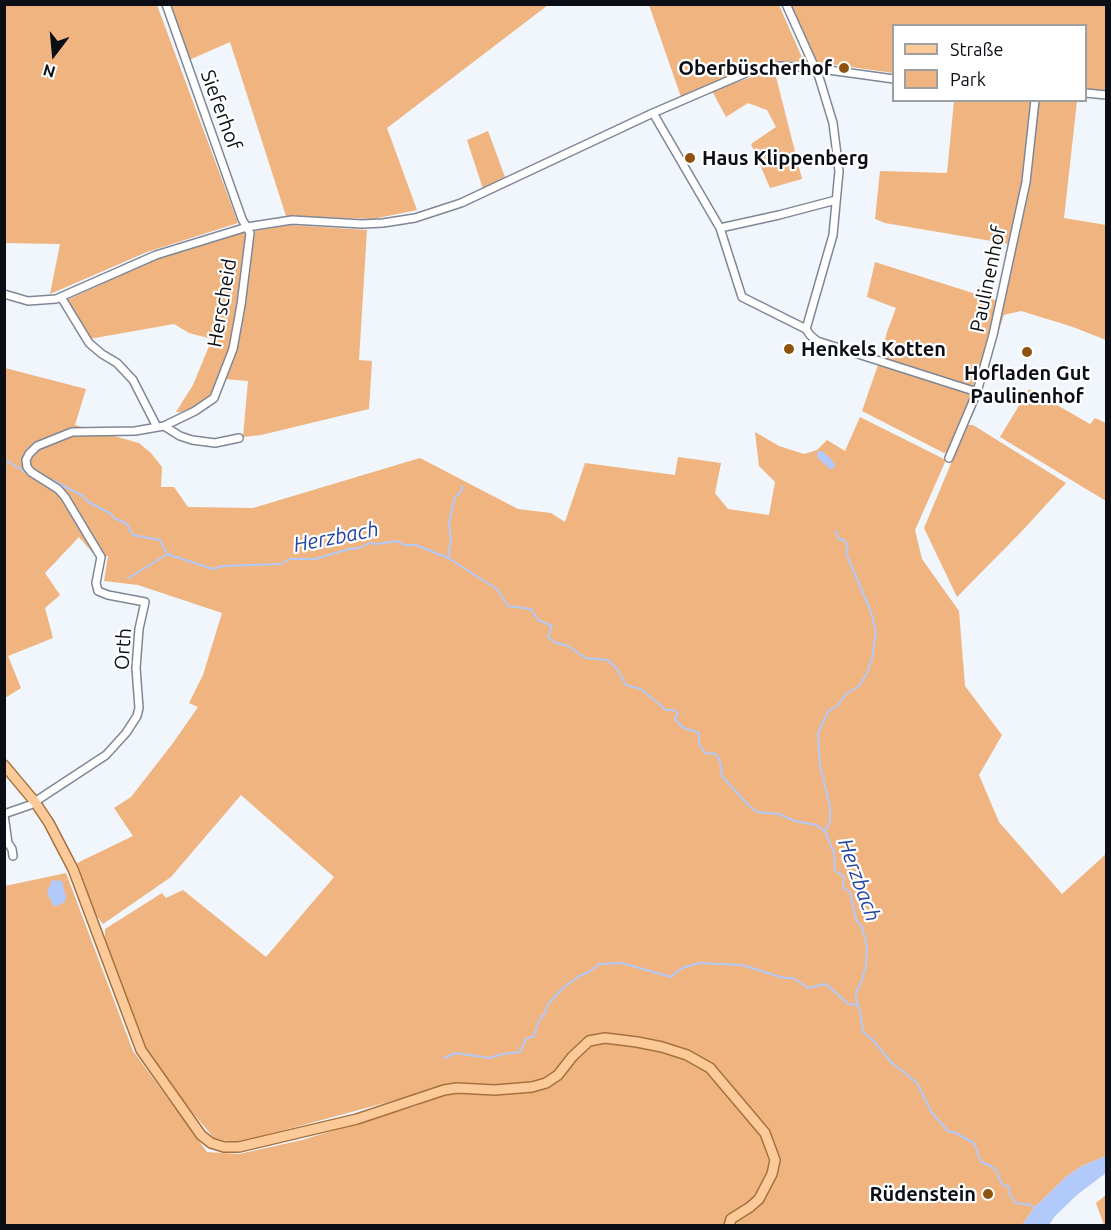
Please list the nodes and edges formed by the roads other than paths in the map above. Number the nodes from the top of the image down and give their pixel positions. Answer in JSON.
{"nodes":[{"id":1,"x":166,"y":4,"type":"edge"},
{"id":2,"x":786,"y":4,"type":"edge"},
{"id":3,"x":814,"y":68,"type":"junction"},
{"id":4,"x":892,"y":79,"type":"edge"},
{"id":5,"x":1087,"y":93,"type":"edge"},
{"id":6,"x":1107,"y":95,"type":"edge"},
{"id":7,"x":1035,"y":102,"type":"edge"},
{"id":8,"x":653,"y":113,"type":"junction"},
{"id":9,"x":836,"y":200,"type":"junction"},
{"id":10,"x":247,"y":226,"type":"junction"},
{"id":11,"x":720,"y":228,"type":"junction"},
{"id":12,"x":4,"y":294,"type":"edge"},
{"id":13,"x":61,"y":297,"type":"junction"},
{"id":14,"x":806,"y":328,"type":"junction"},
{"id":15,"x":977,"y":392,"type":"junction"},
{"id":16,"x":161,"y":427,"type":"junction"},
{"id":17,"x":239,"y":438,"type":"dead end"},
{"id":18,"x":949,"y":458,"type":"dead end"},
{"id":19,"x":64,"y":497,"type":"joint"},
{"id":20,"x":4,"y":765,"type":"edge"},
{"id":21,"x":35,"y":802,"type":"junction"},
{"id":22,"x":4,"y":814,"type":"edge"},
{"id":23,"x":13,"y":856,"type":"dead end"},
{"id":24,"x":729,"y":1226,"type":"edge"}],
"edges":[{"from":1,"to":10,"type":"street","name":"Sieferhof"},
{"from":2,"to":3,"type":"street"},
{"from":3,"to":4,"type":"street"},
{"from":3,"to":8,"type":"street"},
{"from":3,"to":9,"type":"street"},
{"from":5,"to":6,"type":"street"},
{"from":7,"to":15,"type":"street","name":"Paulinenhof"},
{"from":8,"to":10,"type":"street"},
{"from":8,"to":11,"type":"street"},
{"from":9,"to":11,"type":"street"},
{"from":9,"to":14,"type":"street"},
{"from":10,"to":13,"type":"street"},
{"from":10,"to":16,"type":"street","name":"Herscheid"},
{"from":11,"to":14,"type":"street"},
{"from":12,"to":13,"type":"street"},
{"from":13,"to":16,"type":"street"},
{"from":14,"to":15,"type":"street"},
{"from":15,"to":18,"type":"street","name":"Paulinenhof"},
{"from":16,"to":17,"type":"street"},
{"from":16,"to":19,"type":"street","name":"Herscheid"},
{"from":19,"to":21,"type":"street","name":"Orth"},
{"from":20,"to":21,"type":"main road"},
{"from":21,"to":22,"type":"street"},
{"from":21,"to":24,"type":"main road"},
{"from":22,"to":23,"type":"street"}]}
